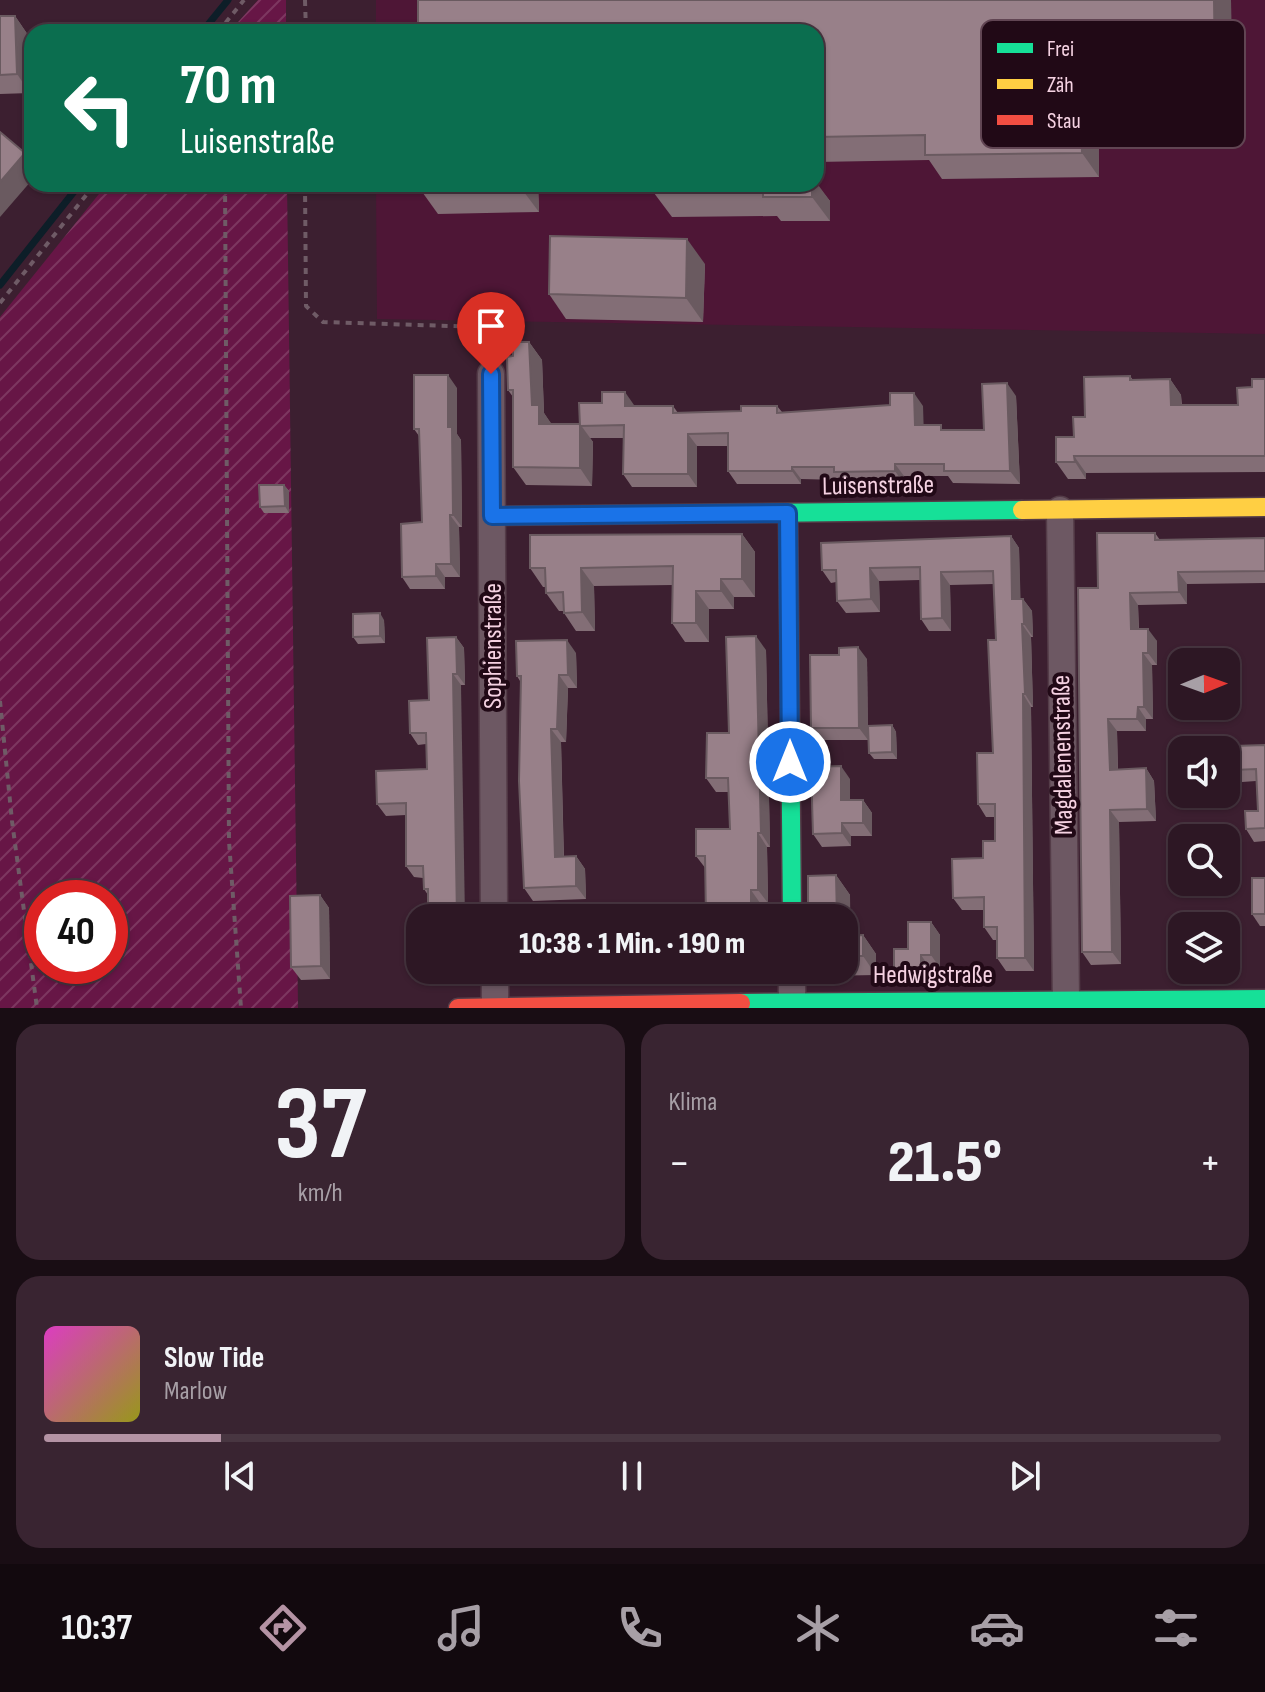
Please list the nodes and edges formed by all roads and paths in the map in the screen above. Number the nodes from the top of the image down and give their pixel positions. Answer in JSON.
{"nodes":[{"id":1,"x":244,"y":0,"type":"edge"},
{"id":2,"x":305,"y":0,"type":"edge"},
{"id":3,"x":225,"y":24,"type":"edge"},
{"id":4,"x":306,"y":24,"type":"edge"},
{"id":5,"x":89,"y":192,"type":"edge"},
{"id":6,"x":225,"y":192,"type":"edge"},
{"id":7,"x":305,"y":192,"type":"edge"},
{"id":8,"x":0,"y":303,"type":"edge"},
{"id":9,"x":491,"y":374,"type":"joint"},
{"id":10,"x":1265,"y":507,"type":"edge"},
{"id":11,"x":1060,"y":510,"type":"junction"},
{"id":12,"x":788,"y":513,"type":"junction"},
{"id":13,"x":492,"y":516,"type":"junction"},
{"id":14,"x":0,"y":701,"type":"edge"},
{"id":15,"x":494,"y":904,"type":"edge"},
{"id":16,"x":792,"y":904,"type":"edge"},
{"id":17,"x":495,"y":984,"type":"edge"},
{"id":18,"x":792,"y":984,"type":"edge"},
{"id":19,"x":1265,"y":999,"type":"edge"},
{"id":20,"x":1066,"y":1000,"type":"junction"},
{"id":21,"x":792,"y":1002,"type":"junction"},
{"id":22,"x":944,"y":1004,"type":"edge"},
{"id":23,"x":651,"y":1006,"type":"edge"},
{"id":24,"x":495,"y":1007,"type":"edge"},
{"id":25,"x":37,"y":1008,"type":"edge"},
{"id":26,"x":241,"y":1008,"type":"edge"},
{"id":27,"x":458,"y":1008,"type":"edge"}],
"edges":[{"from":1,"to":3,"type":"path"},
{"from":2,"to":4,"type":"path"},
{"from":5,"to":8,"type":"path"},
{"from":6,"to":26,"type":"path"},
{"from":7,"to":9,"type":"path"},
{"from":9,"to":13,"type":"street","name":"Sophienstraße"},
{"from":10,"to":11,"type":"street","name":"Luisenstraße"},
{"from":11,"to":12,"type":"street","name":"Luisenstraße"},
{"from":11,"to":20,"type":"street","name":"Magdalenenstraße"},
{"from":12,"to":13,"type":"street","name":"Luisenstraße"},
{"from":12,"to":16,"type":"street"},
{"from":13,"to":15,"type":"street","name":"Sophienstraße"},
{"from":14,"to":25,"type":"path"},
{"from":17,"to":24,"type":"street"},
{"from":18,"to":21,"type":"street"},
{"from":19,"to":20,"type":"street","name":"Hedwigstraße"},
{"from":20,"to":22,"type":"street","name":"Hedwigstraße"},
{"from":21,"to":22,"type":"street","name":"Hedwigstraße"},
{"from":21,"to":23,"type":"street","name":"Hedwigstraße"},
{"from":23,"to":24,"type":"street","name":"Hedwigstraße"},
{"from":24,"to":27,"type":"street","name":"Hedwigstraße"}]}
